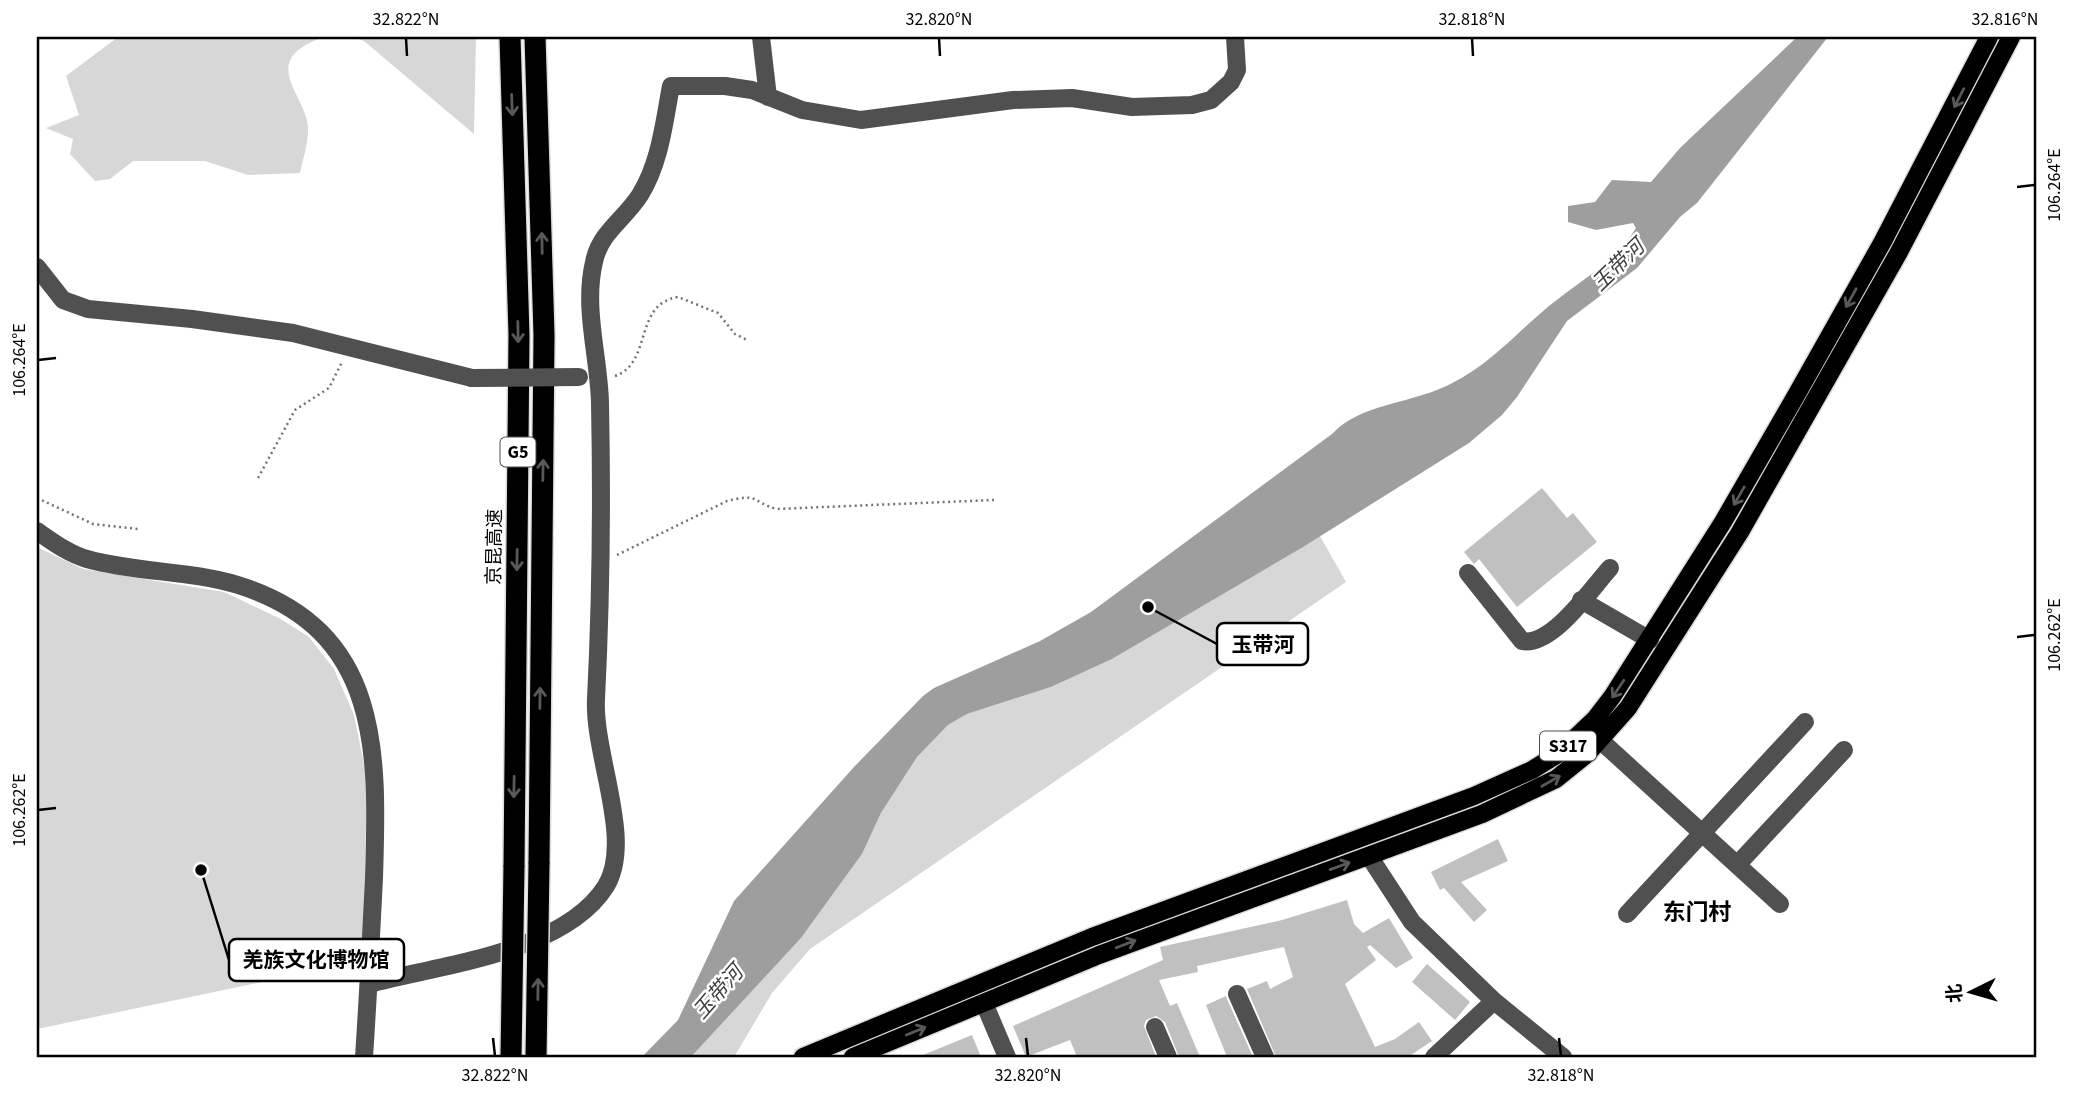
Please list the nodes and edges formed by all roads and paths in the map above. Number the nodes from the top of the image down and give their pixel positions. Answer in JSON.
{"nodes":[{"id":1,"x":510,"y":37,"type":"edge"},
{"id":2,"x":535,"y":37,"type":"edge"},
{"id":3,"x":761,"y":37,"type":"edge"},
{"id":4,"x":1236,"y":37,"type":"edge"},
{"id":5,"x":1989,"y":37,"type":"edge"},
{"id":6,"x":2011,"y":37,"type":"edge"},
{"id":7,"x":768,"y":97,"type":"junction"},
{"id":8,"x":37,"y":267,"type":"edge"},
{"id":9,"x":747,"y":340,"type":"dead end"},
{"id":10,"x":349,"y":349,"type":"junction"},
{"id":11,"x":598,"y":378,"type":"junction"},
{"id":12,"x":258,"y":478,"type":"dead end"},
{"id":13,"x":37,"y":499,"type":"edge"},
{"id":14,"x":993,"y":500,"type":"dead end"},
{"id":15,"x":138,"y":529,"type":"dead end"},
{"id":16,"x":37,"y":531,"type":"edge"},
{"id":17,"x":600,"y":561,"type":"junction"},
{"id":18,"x":1610,"y":568,"type":"dead end"},
{"id":19,"x":1468,"y":573,"type":"dead end"},
{"id":20,"x":1581,"y":600,"type":"junction"},
{"id":21,"x":1650,"y":640,"type":"junction"},
{"id":22,"x":1805,"y":722,"type":"dead end"},
{"id":23,"x":1601,"y":741,"type":"junction"},
{"id":24,"x":1844,"y":750,"type":"dead end"},
{"id":25,"x":1702,"y":833,"type":"junction"},
{"id":26,"x":1369,"y":856,"type":"junction"},
{"id":27,"x":1737,"y":865,"type":"junction"},
{"id":28,"x":1780,"y":904,"type":"dead end"},
{"id":29,"x":1627,"y":914,"type":"dead end"},
{"id":30,"x":369,"y":984,"type":"junction"},
{"id":31,"x":1237,"y":994,"type":"dead end"},
{"id":32,"x":1494,"y":1001,"type":"junction"},
{"id":33,"x":984,"y":1003,"type":"junction"},
{"id":34,"x":1155,"y":1027,"type":"dead end"},
{"id":35,"x":364,"y":1057,"type":"edge"},
{"id":36,"x":511,"y":1057,"type":"edge"},
{"id":37,"x":537,"y":1057,"type":"edge"},
{"id":38,"x":803,"y":1057,"type":"edge"},
{"id":39,"x":853,"y":1057,"type":"edge"},
{"id":40,"x":1007,"y":1057,"type":"edge"},
{"id":41,"x":1168,"y":1057,"type":"edge"},
{"id":42,"x":1265,"y":1057,"type":"edge"},
{"id":43,"x":1434,"y":1057,"type":"edge"},
{"id":44,"x":1563,"y":1057,"type":"edge"}],
"edges":[{"from":1,"to":36,"type":"highway","name":"京昆高速","number":"G5","one_way":true,"bridge":true},
{"from":37,"to":2,"type":"highway","number":"G5","one_way":true,"bridge":true},
{"from":3,"to":7,"type":"street"},
{"from":4,"to":7,"type":"street"},
{"from":5,"to":21,"type":"main road","number":"S317","one_way":true},
{"from":6,"to":23,"type":"main road","number":"S317"},
{"from":7,"to":11,"type":"street"},
{"from":8,"to":10,"type":"street"},
{"from":9,"to":11,"type":"path"},
{"from":10,"to":11,"type":"street","bridge":true},
{"from":10,"to":12,"type":"path"},
{"from":11,"to":17,"type":"street"},
{"from":13,"to":15,"type":"path"},
{"from":14,"to":17,"type":"path"},
{"from":16,"to":30,"type":"street"},
{"from":17,"to":30,"type":"street"},
{"from":18,"to":20,"type":"street"},
{"from":19,"to":20,"type":"street"},
{"from":20,"to":21,"type":"street"},
{"from":21,"to":38,"type":"main road","number":"S317","one_way":true},
{"from":22,"to":25,"type":"street"},
{"from":23,"to":25,"type":"street"},
{"from":26,"to":23,"type":"main road","number":"S317","one_way":true},
{"from":24,"to":27,"type":"street"},
{"from":25,"to":27,"type":"street"},
{"from":25,"to":29,"type":"street"},
{"from":26,"to":32,"type":"street"},
{"from":33,"to":26,"type":"main road","number":"S317","one_way":true},
{"from":27,"to":28,"type":"street"},
{"from":30,"to":35,"type":"street"},
{"from":31,"to":42,"type":"street"},
{"from":32,"to":43,"type":"street"},
{"from":32,"to":44,"type":"street"},
{"from":39,"to":33,"type":"main road","number":"S317","one_way":true},
{"from":33,"to":40,"type":"street"},
{"from":34,"to":41,"type":"street"}]}
